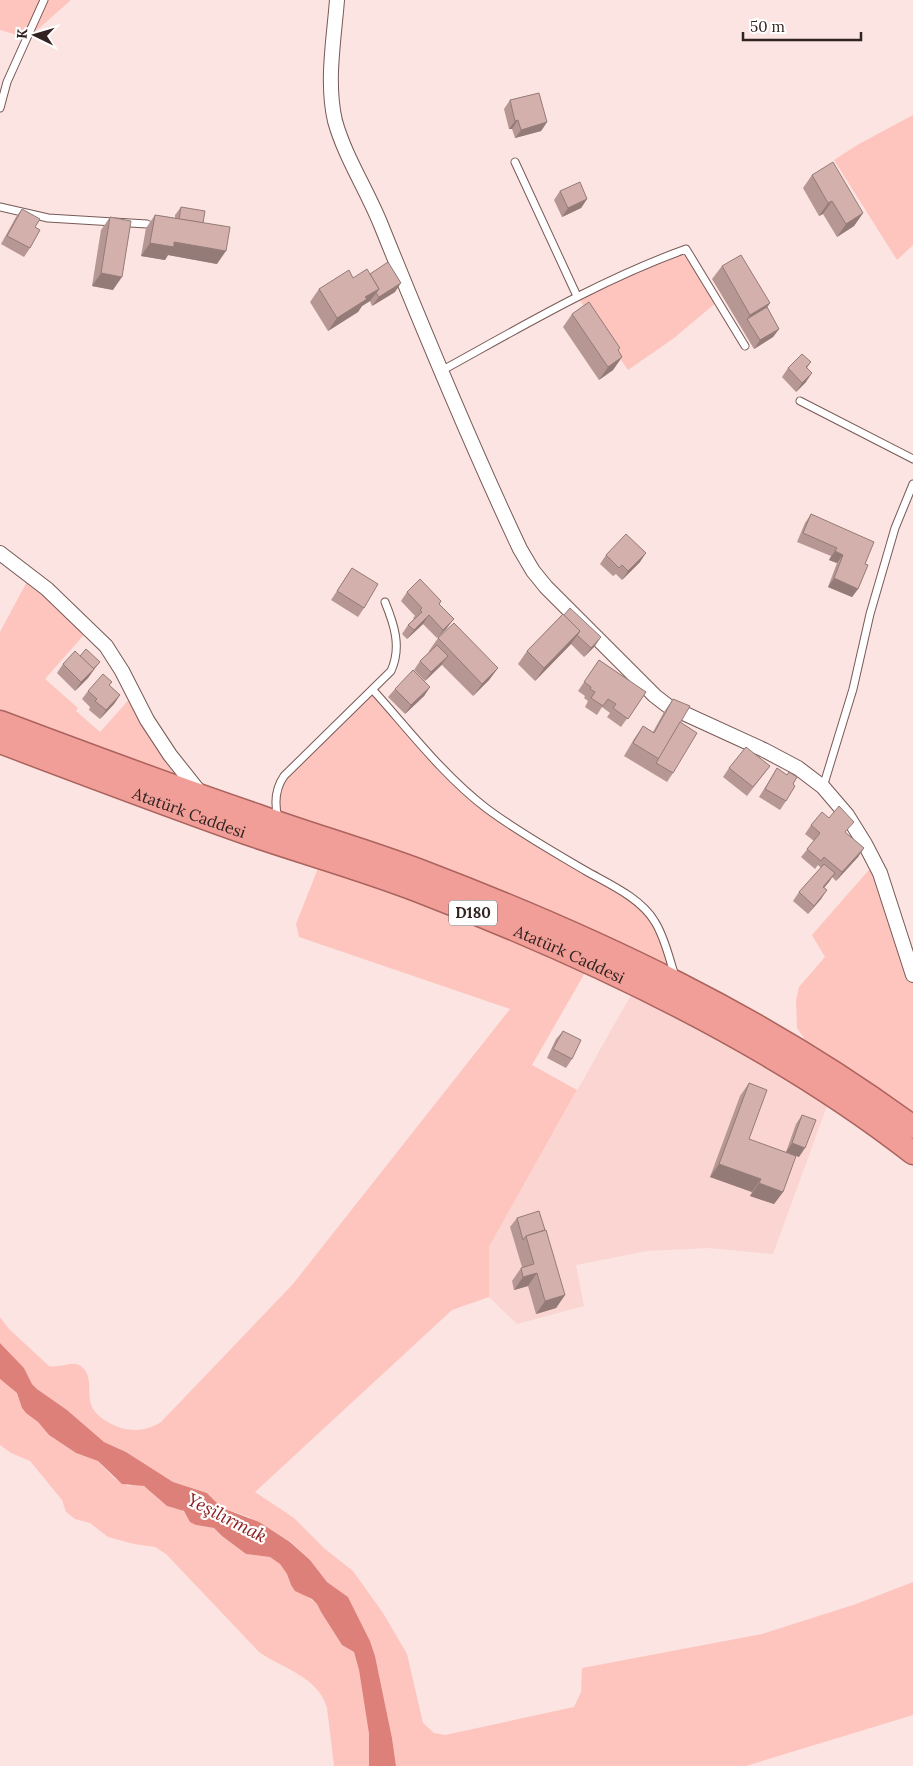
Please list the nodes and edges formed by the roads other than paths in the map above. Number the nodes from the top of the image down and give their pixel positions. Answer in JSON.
{"nodes":[{"id":1,"x":44,"y":0,"type":"edge"},
{"id":2,"x":337,"y":0,"type":"edge"},
{"id":3,"x":0,"y":108,"type":"edge"},
{"id":4,"x":515,"y":162,"type":"dead end"},
{"id":5,"x":0,"y":207,"type":"edge"},
{"id":6,"x":147,"y":224,"type":"dead end"},
{"id":7,"x":577,"y":296,"type":"junction"},
{"id":8,"x":745,"y":346,"type":"dead end"},
{"id":9,"x":441,"y":371,"type":"junction"},
{"id":10,"x":800,"y":401,"type":"dead end"},
{"id":11,"x":913,"y":459,"type":"edge"},
{"id":12,"x":913,"y":484,"type":"edge"},
{"id":13,"x":0,"y":554,"type":"edge"},
{"id":14,"x":384,"y":602,"type":"dead end"},
{"id":15,"x":373,"y":690,"type":"junction"},
{"id":16,"x":0,"y":722,"type":"edge"},
{"id":17,"x":0,"y":742,"type":"edge"},
{"id":18,"x":823,"y":787,"type":"junction"},
{"id":19,"x":203,"y":797,"type":"junction"},
{"id":20,"x":279,"y":823,"type":"junction"},
{"id":21,"x":913,"y":975,"type":"edge"},
{"id":22,"x":676,"y":981,"type":"junction"},
{"id":23,"x":913,"y":1128,"type":"edge"},
{"id":24,"x":913,"y":1153,"type":"edge"}],
"edges":[{"from":1,"to":3,"type":"lane"},
{"from":2,"to":9,"type":"street"},
{"from":4,"to":7,"type":"lane"},
{"from":5,"to":6,"type":"lane"},
{"from":7,"to":8,"type":"lane"},
{"from":7,"to":9,"type":"lane"},
{"from":9,"to":18,"type":"street"},
{"from":10,"to":11,"type":"lane"},
{"from":12,"to":18,"type":"lane"},
{"from":13,"to":19,"type":"street"},
{"from":14,"to":15,"type":"lane"},
{"from":15,"to":20,"type":"lane"},
{"from":15,"to":22,"type":"lane"},
{"from":16,"to":19,"type":"highway","name":"Atatürk Caddesi","number":"D180"},
{"from":17,"to":24,"type":"highway","name":"Atatürk Caddesi","number":"D180"},
{"from":18,"to":21,"type":"street"},
{"from":19,"to":20,"type":"highway","name":"Atatürk Caddesi","number":"D180"},
{"from":20,"to":22,"type":"highway","name":"Atatürk Caddesi","number":"D180"},
{"from":22,"to":23,"type":"highway","name":"Atatürk Caddesi","number":"D180"}]}
